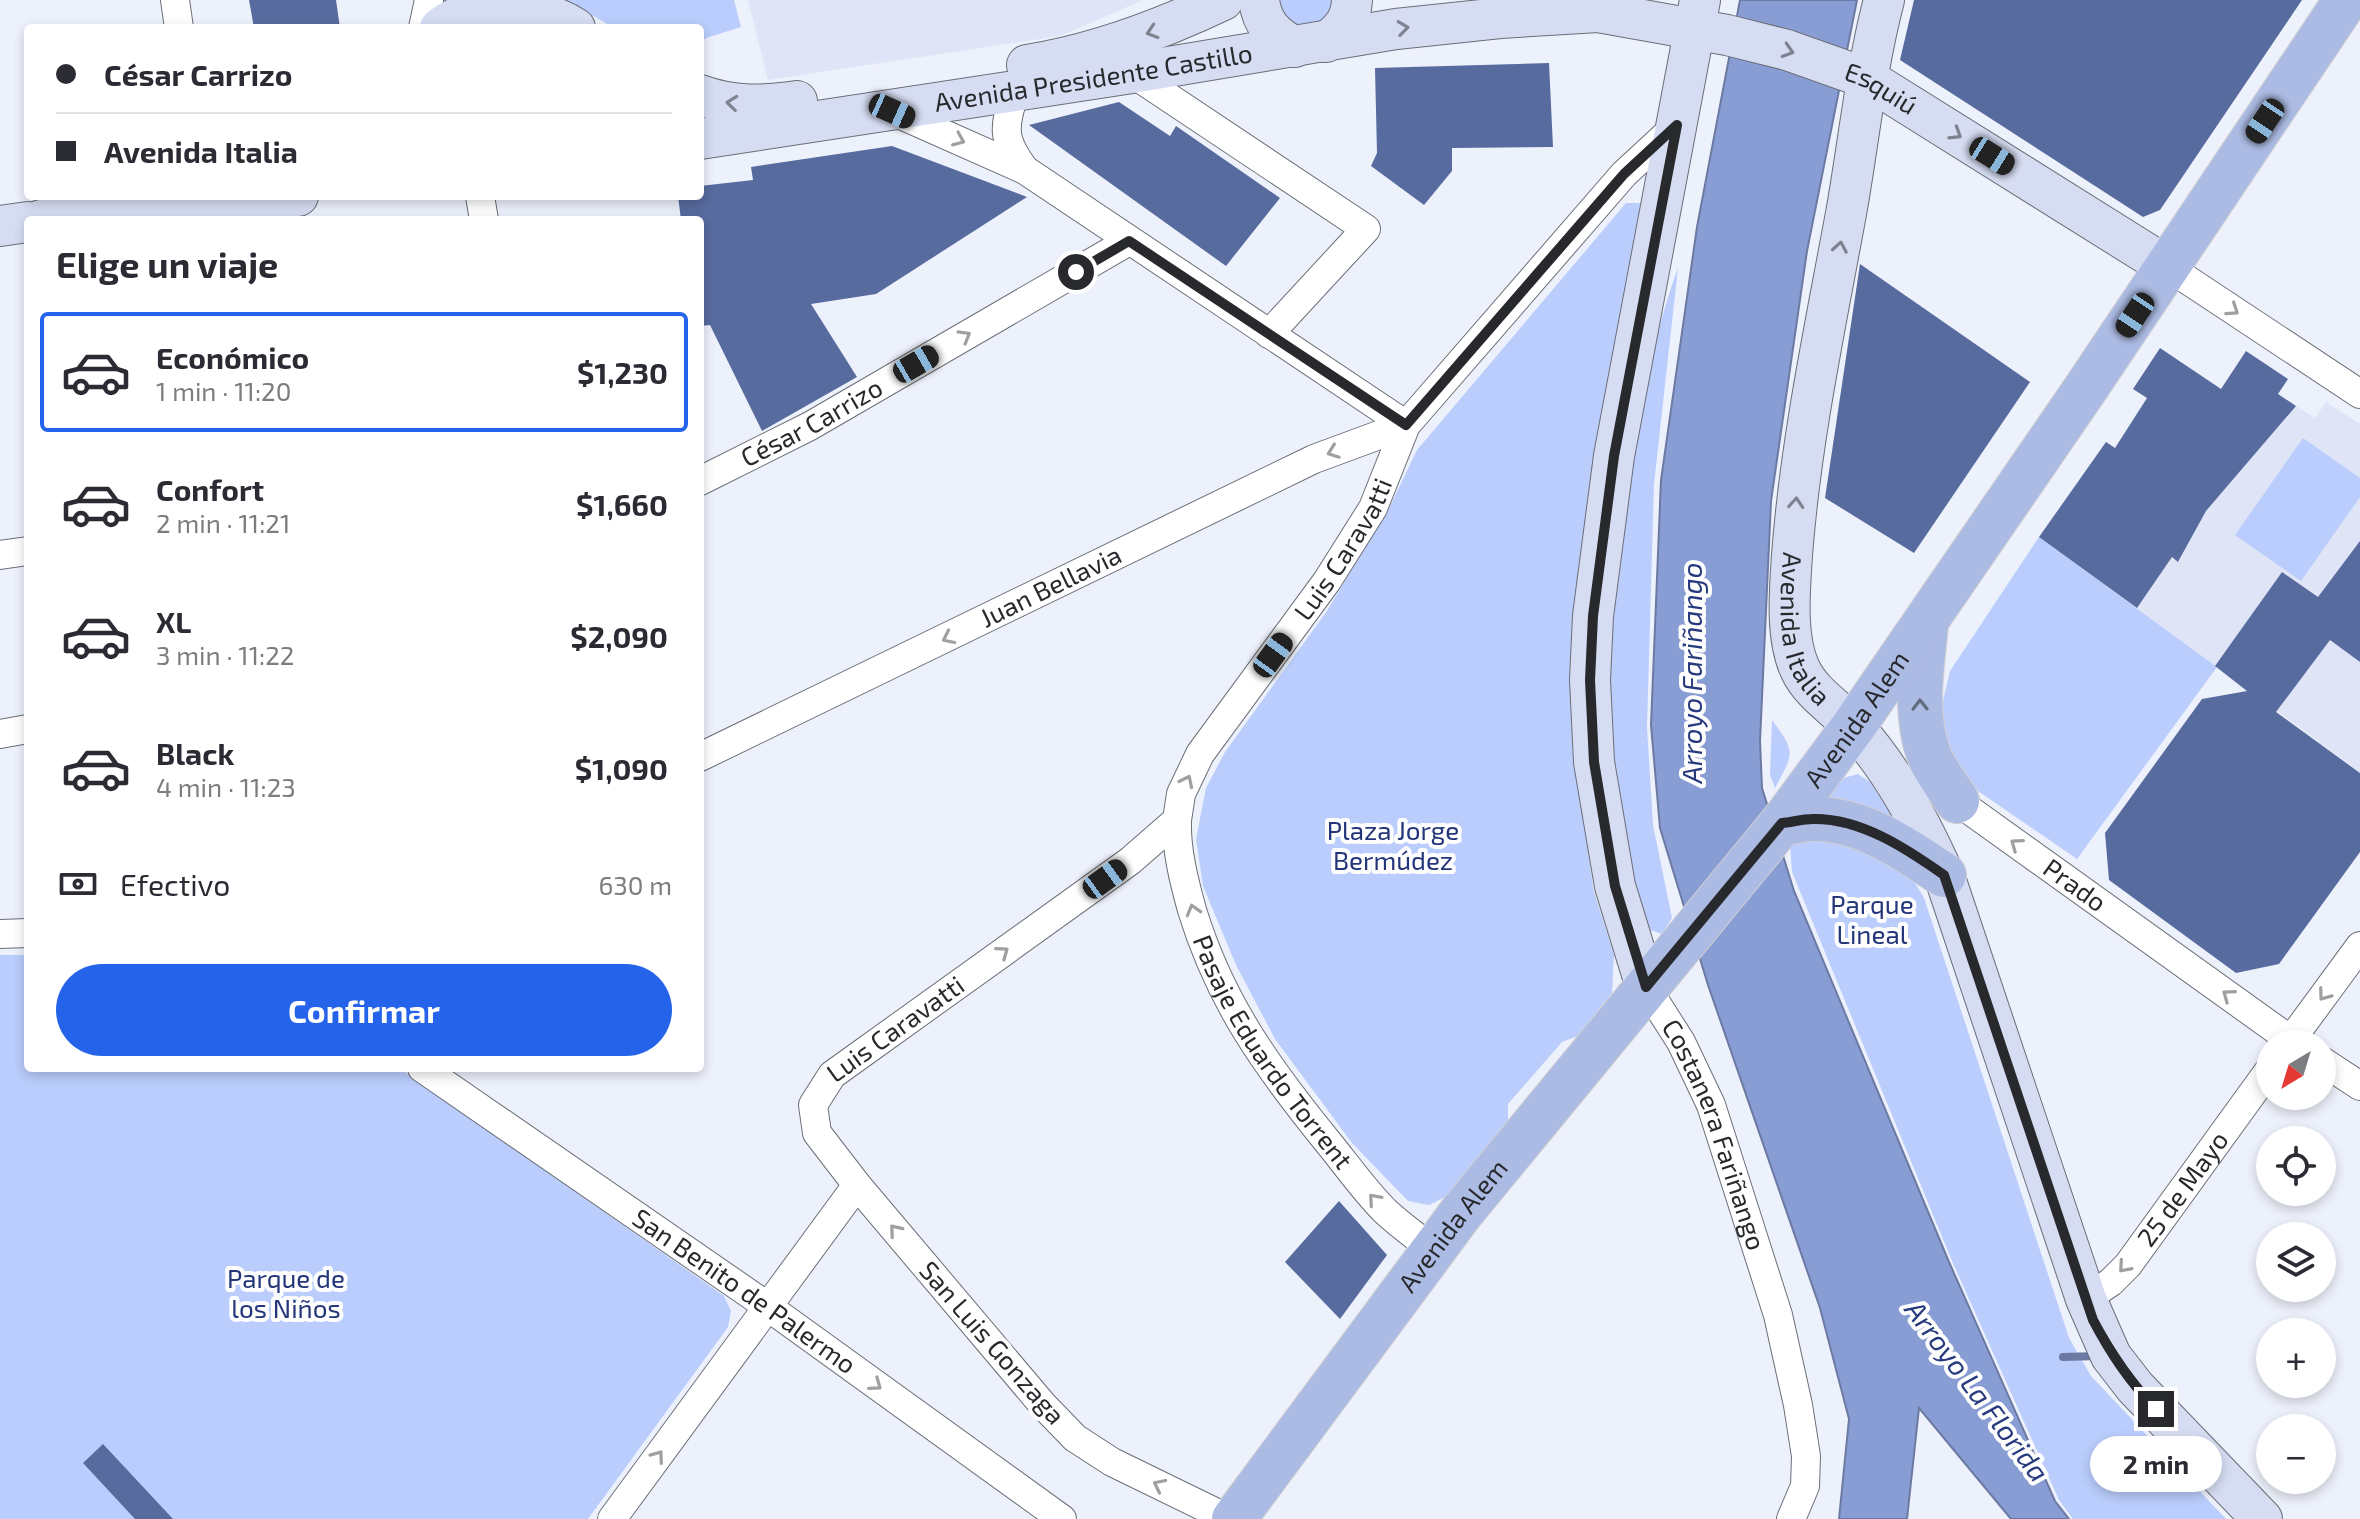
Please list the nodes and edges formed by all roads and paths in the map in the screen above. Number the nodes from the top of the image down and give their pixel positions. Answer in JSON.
{"nodes":[{"id":1,"x":175,"y":0,"type":"edge"},
{"id":2,"x":429,"y":0,"type":"edge"},
{"id":3,"x":1223,"y":0,"type":"edge"},
{"id":4,"x":1259,"y":0,"type":"edge"},
{"id":5,"x":1352,"y":0,"type":"edge"},
{"id":6,"x":1884,"y":0,"type":"edge"},
{"id":7,"x":2346,"y":0,"type":"edge"},
{"id":8,"x":556,"y":14,"type":"edge"},
{"id":9,"x":1707,"y":21,"type":"edge"},
{"id":10,"x":178,"y":24,"type":"edge"},
{"id":11,"x":424,"y":24,"type":"edge"},
{"id":12,"x":444,"y":24,"type":"edge"},
{"id":13,"x":1310,"y":44,"type":"junction"},
{"id":14,"x":1132,"y":73,"type":"junction"},
{"id":15,"x":1856,"y":74,"type":"junction"},
{"id":16,"x":1015,"y":91,"type":"junction"},
{"id":17,"x":704,"y":97,"type":"edge"},
{"id":18,"x":892,"y":111,"type":"junction"},
{"id":19,"x":1677,"y":125,"type":"junction"},
{"id":20,"x":704,"y":138,"type":"edge"},
{"id":21,"x":1025,"y":170,"type":"junction"},
{"id":22,"x":178,"y":200,"type":"edge"},
{"id":23,"x":68,"y":216,"type":"edge"},
{"id":24,"x":24,"y":223,"type":"edge"},
{"id":25,"x":0,"y":226,"type":"edge"},
{"id":26,"x":1129,"y":241,"type":"junction"},
{"id":27,"x":2168,"y":267,"type":"junction"},
{"id":28,"x":1269,"y":334,"type":"junction"},
{"id":29,"x":2360,"y":394,"type":"edge"},
{"id":30,"x":1406,"y":425,"type":"junction"},
{"id":31,"x":704,"y":479,"type":"edge"},
{"id":32,"x":24,"y":552,"type":"edge"},
{"id":33,"x":0,"y":555,"type":"edge"},
{"id":34,"x":1926,"y":621,"type":"junction"},
{"id":35,"x":1853,"y":727,"type":"junction"},
{"id":36,"x":24,"y":730,"type":"edge"},
{"id":37,"x":0,"y":734,"type":"edge"},
{"id":38,"x":704,"y":755,"type":"edge"},
{"id":39,"x":1957,"y":801,"type":"junction"},
{"id":40,"x":1177,"y":820,"type":"junction"},
{"id":41,"x":1782,"y":823,"type":"junction"},
{"id":42,"x":1944,"y":875,"type":"junction"},
{"id":43,"x":24,"y":933,"type":"edge"},
{"id":44,"x":0,"y":934,"type":"edge"},
{"id":45,"x":2360,"y":946,"type":"edge"},
{"id":46,"x":1646,"y":987,"type":"junction"},
{"id":47,"x":2274,"y":1030,"type":"edge"},
{"id":48,"x":2301,"y":1030,"type":"edge"},
{"id":49,"x":2336,"y":1070,"type":"edge"},
{"id":50,"x":428,"y":1072,"type":"edge"},
{"id":51,"x":2360,"y":1086,"type":"edge"},
{"id":52,"x":2256,"y":1088,"type":"edge"},
{"id":53,"x":813,"y":1105,"type":"joint"},
{"id":54,"x":857,"y":1185,"type":"junction"},
{"id":55,"x":1433,"y":1250,"type":"junction"},
{"id":56,"x":2086,"y":1299,"type":"junction"},
{"id":57,"x":767,"y":1306,"type":"junction"},
{"id":58,"x":612,"y":1519,"type":"edge"},
{"id":59,"x":1062,"y":1519,"type":"edge"},
{"id":60,"x":1232,"y":1519,"type":"edge"},
{"id":61,"x":1791,"y":1519,"type":"edge"},
{"id":62,"x":2262,"y":1519,"type":"edge"}],
"edges":[{"from":1,"to":10,"type":"street"},
{"from":2,"to":11,"type":"street"},
{"from":3,"to":17,"type":"main road","name":"Avenida Presidente Castillo","one_way":true},
{"from":4,"to":13,"type":"main road"},
{"from":5,"to":13,"type":"main road"},
{"from":6,"to":15,"type":"main road","name":"Avenida Italia"},
{"from":7,"to":27,"type":"main road","name":"Avenida Alem"},
{"from":8,"to":12,"type":"main road"},
{"from":13,"to":9,"type":"main road","name":"Esquiú","one_way":true},
{"from":9,"to":15,"type":"main road","name":"Esquiú","one_way":true},
{"from":9,"to":19,"type":"main road","name":"Costanera Fariñango"},
{"from":13,"to":14,"type":"main road","name":"Avenida Presidente Castillo"},
{"from":14,"to":16,"type":"main road","name":"Avenida Presidente Castillo"},
{"from":14,"to":28,"type":"street"},
{"from":15,"to":27,"type":"main road","name":"Esquiú","one_way":true},
{"from":35,"to":15,"type":"main road","name":"Avenida Italia","one_way":true},
{"from":16,"to":18,"type":"main road","name":"Avenida Presidente Castillo"},
{"from":16,"to":21,"type":"street"},
{"from":18,"to":20,"type":"main road","name":"Avenida Presidente Castillo"},
{"from":18,"to":21,"type":"street","one_way":true},
{"from":19,"to":30,"type":"street","name":"Luis Caravatti"},
{"from":19,"to":46,"type":"main road","name":"Costanera Fariñango"},
{"from":21,"to":26,"type":"street"},
{"from":22,"to":23,"type":"main road"},
{"from":24,"to":25,"type":"main road"},
{"from":26,"to":28,"type":"street"},
{"from":31,"to":26,"type":"street","name":"César Carrizo","one_way":true},
{"from":27,"to":29,"type":"street","name":"Esquiú","one_way":true},
{"from":27,"to":34,"type":"main road","name":"Avenida Alem"},
{"from":28,"to":30,"type":"street"},
{"from":30,"to":38,"type":"street","name":"Juan Bellavia","one_way":true},
{"from":40,"to":30,"type":"street","name":"Luis Caravatti","one_way":true},
{"from":32,"to":33,"type":"street"},
{"from":34,"to":35,"type":"main road","name":"Avenida Alem"},
{"from":39,"to":34,"type":"main road","one_way":true},
{"from":35,"to":39,"type":"street","name":"Prado"},
{"from":35,"to":41,"type":"main road","name":"Avenida Alem"},
{"from":35,"to":42,"type":"main road","name":"Avenida Italia"},
{"from":36,"to":37,"type":"street"},
{"from":47,"to":39,"type":"street","name":"Prado","one_way":true},
{"from":53,"to":40,"type":"street","name":"Luis Caravatti","one_way":true},
{"from":55,"to":40,"type":"street","name":"Pasaje Eduardo Torrent","one_way":true},
{"from":41,"to":42,"type":"main road"},
{"from":41,"to":46,"type":"main road","name":"Avenida Alem"},
{"from":42,"to":56,"type":"main road","name":"Avenida Italia"},
{"from":43,"to":44,"type":"street"},
{"from":45,"to":48,"type":"street","one_way":true},
{"from":46,"to":55,"type":"main road","name":"Avenida Alem"},
{"from":46,"to":61,"type":"street","name":"Costanera Fariñango"},
{"from":49,"to":51,"type":"street"},
{"from":50,"to":57,"type":"street","name":"San Benito de Palermo"},
{"from":52,"to":56,"type":"street","name":"25 de Mayo","one_way":true},
{"from":53,"to":54,"type":"street","name":"San Luis Gonzaga"},
{"from":54,"to":57,"type":"street"},
{"from":60,"to":54,"type":"street","name":"San Luis Gonzaga","one_way":true},
{"from":55,"to":60,"type":"main road","name":"Avenida Alem"},
{"from":56,"to":62,"type":"main road","name":"Avenida Italia"},
{"from":58,"to":57,"type":"street","one_way":true},
{"from":57,"to":59,"type":"street","name":"San Benito de Palermo","one_way":true}]}
